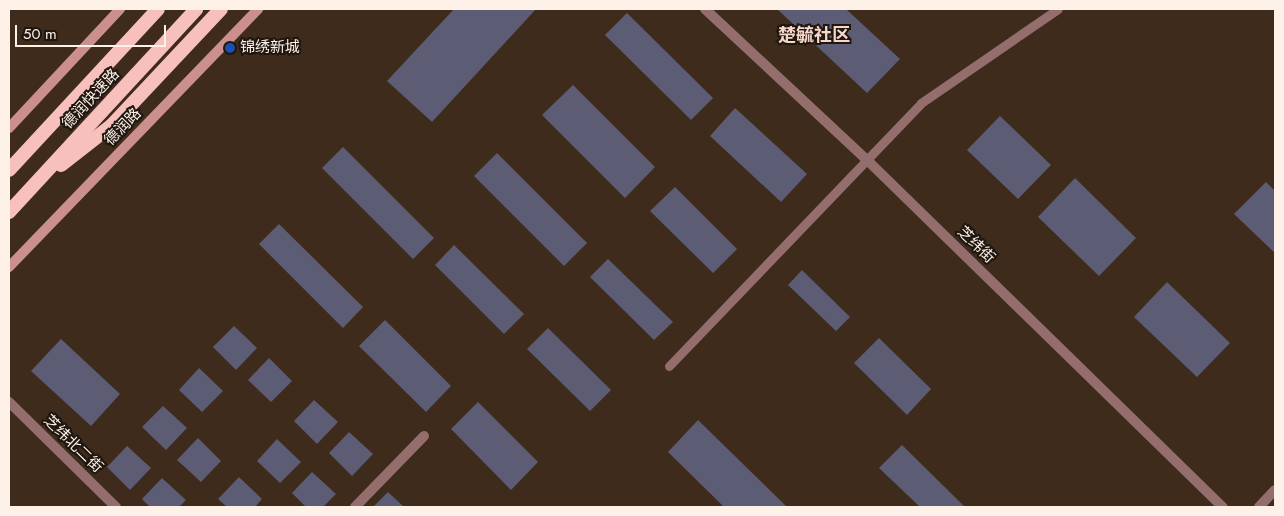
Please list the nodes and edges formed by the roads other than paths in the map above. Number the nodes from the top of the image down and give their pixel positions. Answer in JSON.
{"nodes":[{"id":1,"x":120,"y":9,"type":"edge"},
{"id":2,"x":158,"y":9,"type":"edge"},
{"id":3,"x":196,"y":9,"type":"edge"},
{"id":4,"x":221,"y":9,"type":"edge"},
{"id":5,"x":258,"y":9,"type":"edge"},
{"id":6,"x":705,"y":9,"type":"edge"},
{"id":7,"x":1058,"y":9,"type":"edge"},
{"id":8,"x":9,"y":128,"type":"edge"},
{"id":9,"x":865,"y":158,"type":"junction"},
{"id":10,"x":9,"y":170,"type":"edge"},
{"id":11,"x":27,"y":192,"type":"junction"},
{"id":12,"x":9,"y":212,"type":"edge"},
{"id":13,"x":9,"y":267,"type":"edge"},
{"id":14,"x":668,"y":366,"type":"dead end"},
{"id":15,"x":9,"y":402,"type":"edge"},
{"id":16,"x":424,"y":436,"type":"dead end"},
{"id":17,"x":1275,"y":490,"type":"edge"},
{"id":18,"x":116,"y":507,"type":"edge"},
{"id":19,"x":355,"y":507,"type":"edge"},
{"id":20,"x":1223,"y":507,"type":"edge"},
{"id":21,"x":1258,"y":507,"type":"edge"}],
"edges":[{"from":1,"to":8,"type":"main road"},
{"from":2,"to":10,"type":"highway","name":"德润快速路"},
{"from":3,"to":11,"type":"highway","name":"德润快速路"},
{"from":4,"to":11,"type":"highway"},
{"from":5,"to":13,"type":"main road","name":"德润路"},
{"from":6,"to":9,"type":"street","name":"芝纬街"},
{"from":7,"to":9,"type":"lane"},
{"from":9,"to":14,"type":"lane"},
{"from":9,"to":20,"type":"street","name":"芝纬街"},
{"from":11,"to":12,"type":"highway","name":"德润快速路"},
{"from":15,"to":18,"type":"street","name":"芝纬北二街"},
{"from":16,"to":19,"type":"street"},
{"from":17,"to":21,"type":"street"}]}
